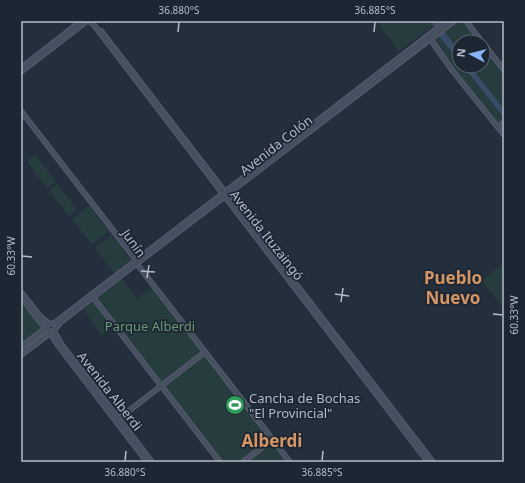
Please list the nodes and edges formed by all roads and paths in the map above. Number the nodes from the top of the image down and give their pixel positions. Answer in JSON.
{"nodes":[{"id":1,"x":81,"y":21,"type":"edge"},
{"id":2,"x":88,"y":21,"type":"edge"},
{"id":3,"x":94,"y":21,"type":"edge"},
{"id":4,"x":454,"y":21,"type":"edge"},
{"id":5,"x":466,"y":21,"type":"edge"},
{"id":6,"x":446,"y":23,"type":"edge"},
{"id":7,"x":475,"y":34,"type":"edge"},
{"id":8,"x":431,"y":36,"type":"junction"},
{"id":9,"x":491,"y":54,"type":"edge"},
{"id":10,"x":21,"y":68,"type":"edge"},
{"id":11,"x":504,"y":70,"type":"edge"},
{"id":12,"x":21,"y":72,"type":"edge"},
{"id":13,"x":21,"y":111,"type":"edge"},
{"id":14,"x":503,"y":122,"type":"edge"},
{"id":15,"x":498,"y":127,"type":"junction"},
{"id":16,"x":504,"y":135,"type":"edge"},
{"id":17,"x":225,"y":194,"type":"junction"},
{"id":18,"x":136,"y":262,"type":"junction"},
{"id":19,"x":21,"y":292,"type":"edge"},
{"id":20,"x":92,"y":296,"type":"junction"},
{"id":21,"x":21,"y":297,"type":"edge"},
{"id":22,"x":48,"y":326,"type":"junction"},
{"id":23,"x":52,"y":332,"type":"junction"},
{"id":24,"x":21,"y":347,"type":"edge"},
{"id":25,"x":205,"y":352,"type":"junction"},
{"id":26,"x":21,"y":355,"type":"edge"},
{"id":27,"x":160,"y":386,"type":"junction"},
{"id":28,"x":117,"y":420,"type":"junction"},
{"id":29,"x":273,"y":439,"type":"junction"},
{"id":30,"x":148,"y":462,"type":"edge"},
{"id":31,"x":152,"y":462,"type":"edge"},
{"id":32,"x":220,"y":462,"type":"edge"},
{"id":33,"x":243,"y":462,"type":"edge"},
{"id":34,"x":290,"y":462,"type":"edge"},
{"id":35,"x":428,"y":462,"type":"edge"},
{"id":36,"x":433,"y":462,"type":"edge"}],
"edges":[{"from":1,"to":10,"type":"main road"},
{"from":2,"to":12,"type":"main road"},
{"from":2,"to":17,"type":"main road","name":"Avenida Ituzaingó"},
{"from":3,"to":17,"type":"main road","name":"Avenida Ituzaingó"},
{"from":4,"to":6,"type":"main road","name":"Avenida Colón"},
{"from":5,"to":7,"type":"main road"},
{"from":6,"to":8,"type":"main road","name":"Avenida Colón"},
{"from":8,"to":15,"type":"main road"},
{"from":8,"to":17,"type":"main road","name":"Avenida Colón"},
{"from":9,"to":11,"type":"main road"},
{"from":13,"to":18,"type":"main road","name":"Junín"},
{"from":14,"to":15,"type":"main road"},
{"from":15,"to":16,"type":"main road"},
{"from":17,"to":18,"type":"main road","name":"Avenida Colón"},
{"from":17,"to":35,"type":"main road","name":"Avenida Ituzaingó"},
{"from":17,"to":36,"type":"main road","name":"Avenida Ituzaingó"},
{"from":18,"to":20,"type":"main road","name":"Avenida Colón"},
{"from":18,"to":25,"type":"main road","name":"Junín"},
{"from":19,"to":22,"type":"main road"},
{"from":20,"to":22,"type":"main road","name":"Avenida Colón"},
{"from":20,"to":23,"type":"main road","name":"Avenida Colón"},
{"from":20,"to":27,"type":"main road"},
{"from":21,"to":22,"type":"main road"},
{"from":22,"to":23,"type":"main road"},
{"from":22,"to":23,"type":"main road"},
{"from":22,"to":24,"type":"main road","name":"Avenida Colón"},
{"from":23,"to":26,"type":"main road","name":"Avenida Colón"},
{"from":23,"to":28,"type":"main road","name":"Avenida Alberdi"},
{"from":25,"to":27,"type":"main road"},
{"from":25,"to":29,"type":"main road","name":"Junín"},
{"from":27,"to":28,"type":"main road"},
{"from":27,"to":32,"type":"main road"},
{"from":28,"to":30,"type":"main road","name":"Avenida Alberdi"},
{"from":28,"to":31,"type":"main road","name":"Avenida Alberdi"},
{"from":29,"to":33,"type":"main road"},
{"from":29,"to":34,"type":"main road","name":"Junín"}]}
